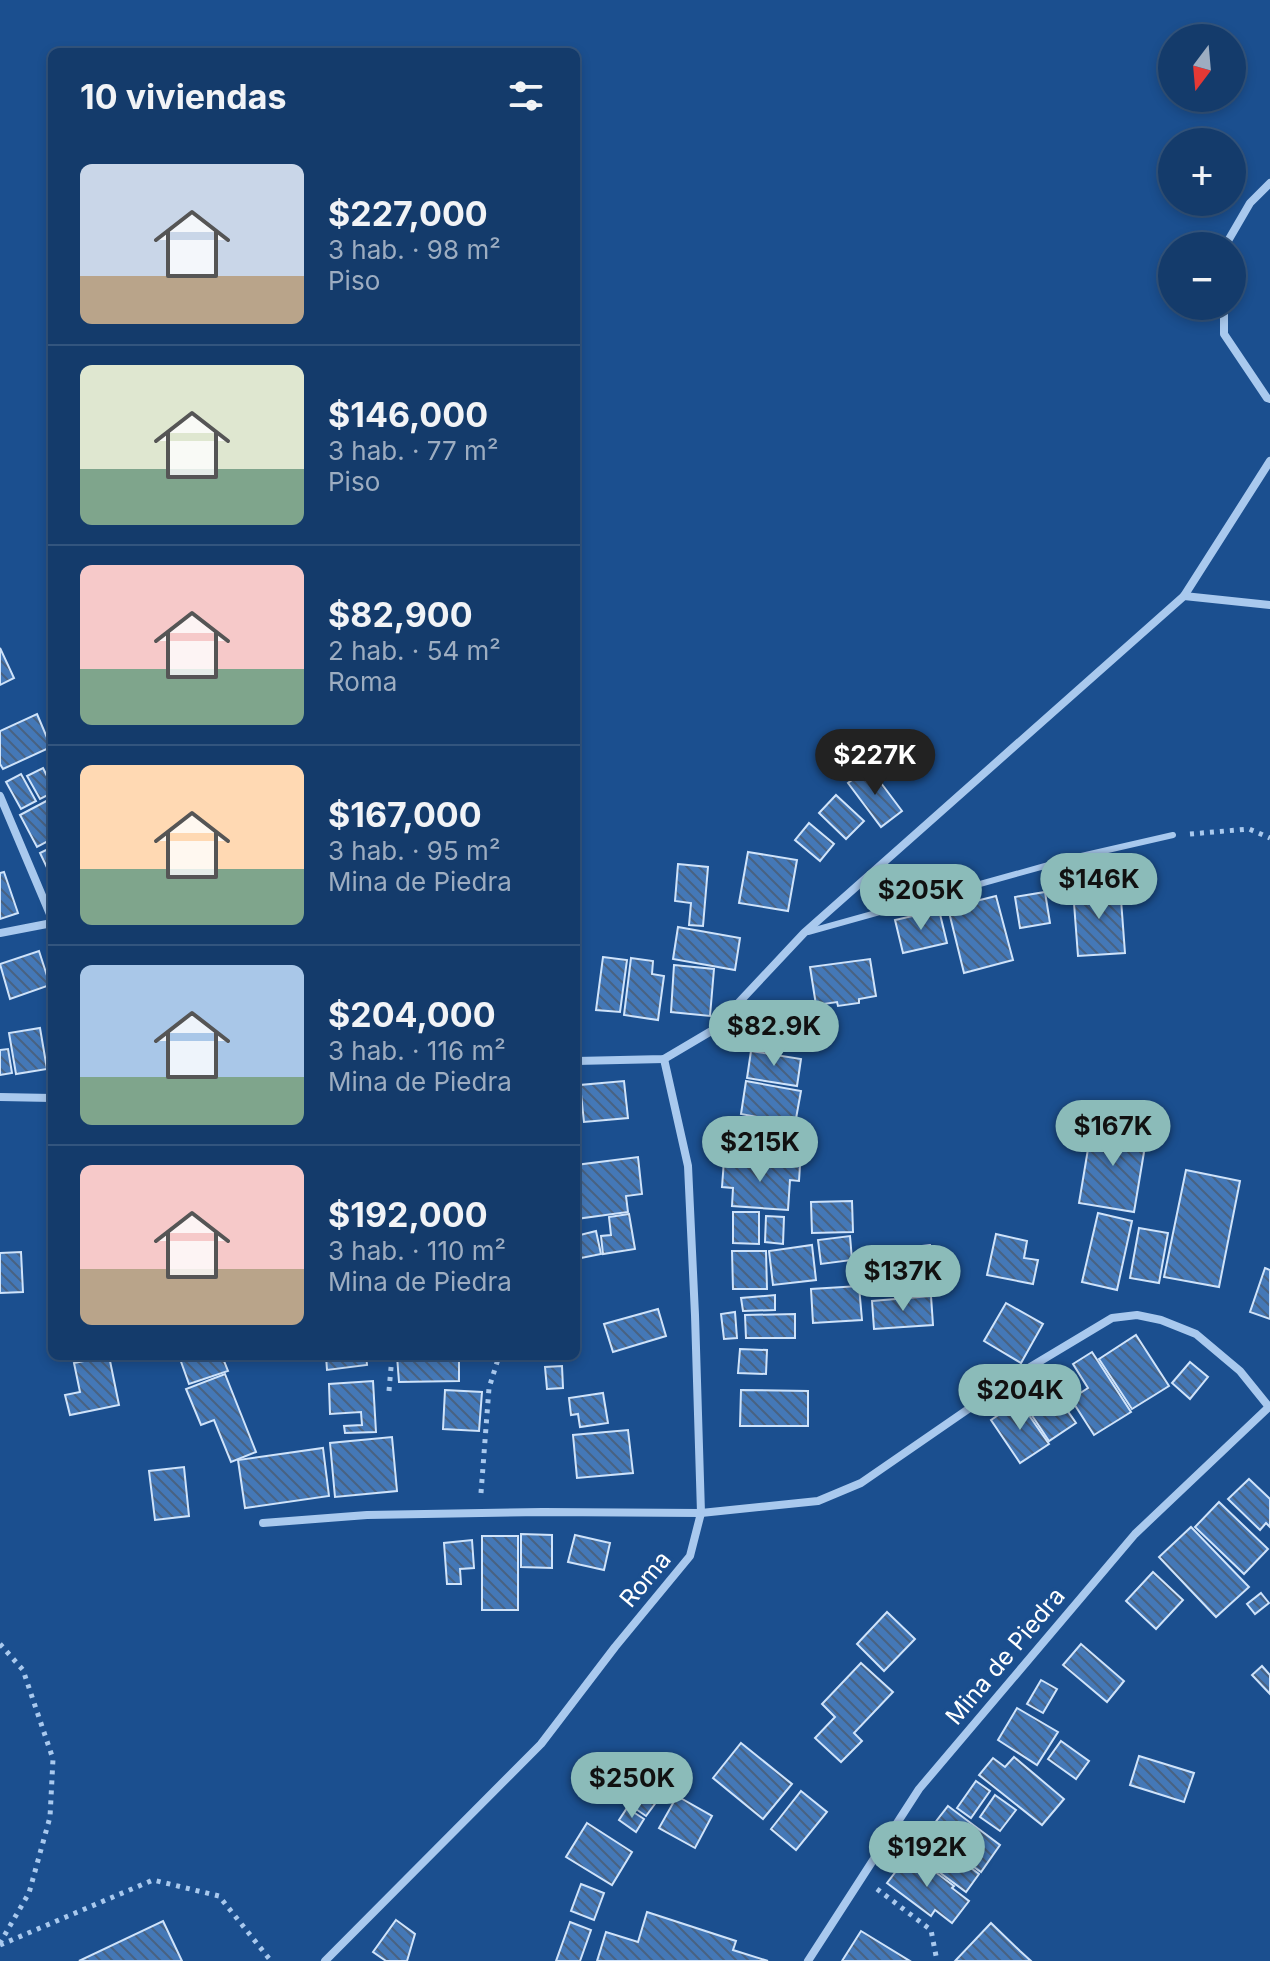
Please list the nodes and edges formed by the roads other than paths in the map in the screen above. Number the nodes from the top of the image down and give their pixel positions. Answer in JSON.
{"nodes":[{"id":1,"x":1270,"y":183,"type":"edge"},
{"id":2,"x":1233,"y":232,"type":"edge"},
{"id":3,"x":1224,"y":320,"type":"edge"},
{"id":4,"x":1270,"y":399,"type":"edge"},
{"id":5,"x":1270,"y":461,"type":"edge"},
{"id":6,"x":1184,"y":596,"type":"junction"},
{"id":7,"x":1270,"y":605,"type":"edge"},
{"id":8,"x":0,"y":796,"type":"edge"},
{"id":9,"x":1173,"y":835,"type":"road end"},
{"id":10,"x":48,"y":911,"type":"edge"},
{"id":11,"x":48,"y":922,"type":"edge"},
{"id":12,"x":0,"y":933,"type":"edge"},
{"id":13,"x":804,"y":933,"type":"junction"},
{"id":14,"x":664,"y":1059,"type":"junction"},
{"id":15,"x":580,"y":1061,"type":"edge"},
{"id":16,"x":0,"y":1097,"type":"edge"},
{"id":17,"x":48,"y":1098,"type":"edge"},
{"id":18,"x":1270,"y":1407,"type":"edge"},
{"id":19,"x":701,"y":1513,"type":"junction"},
{"id":20,"x":263,"y":1523,"type":"dead end"},
{"id":21,"x":325,"y":1961,"type":"edge"},
{"id":22,"x":808,"y":1961,"type":"edge"}],
"edges":[{"from":1,"to":2,"type":"street"},
{"from":3,"to":4,"type":"street"},
{"from":5,"to":6,"type":"street"},
{"from":6,"to":7,"type":"street"},
{"from":6,"to":13,"type":"street"},
{"from":8,"to":10,"type":"street"},
{"from":9,"to":13,"type":"lane"},
{"from":11,"to":12,"type":"street"},
{"from":13,"to":14,"type":"street"},
{"from":14,"to":15,"type":"street"},
{"from":14,"to":19,"type":"street","name":"Roma"},
{"from":16,"to":17,"type":"street"},
{"from":18,"to":19,"type":"street"},
{"from":18,"to":22,"type":"street","name":"Mina de Piedra"},
{"from":19,"to":20,"type":"street"},
{"from":19,"to":21,"type":"street","name":"Roma"}]}
